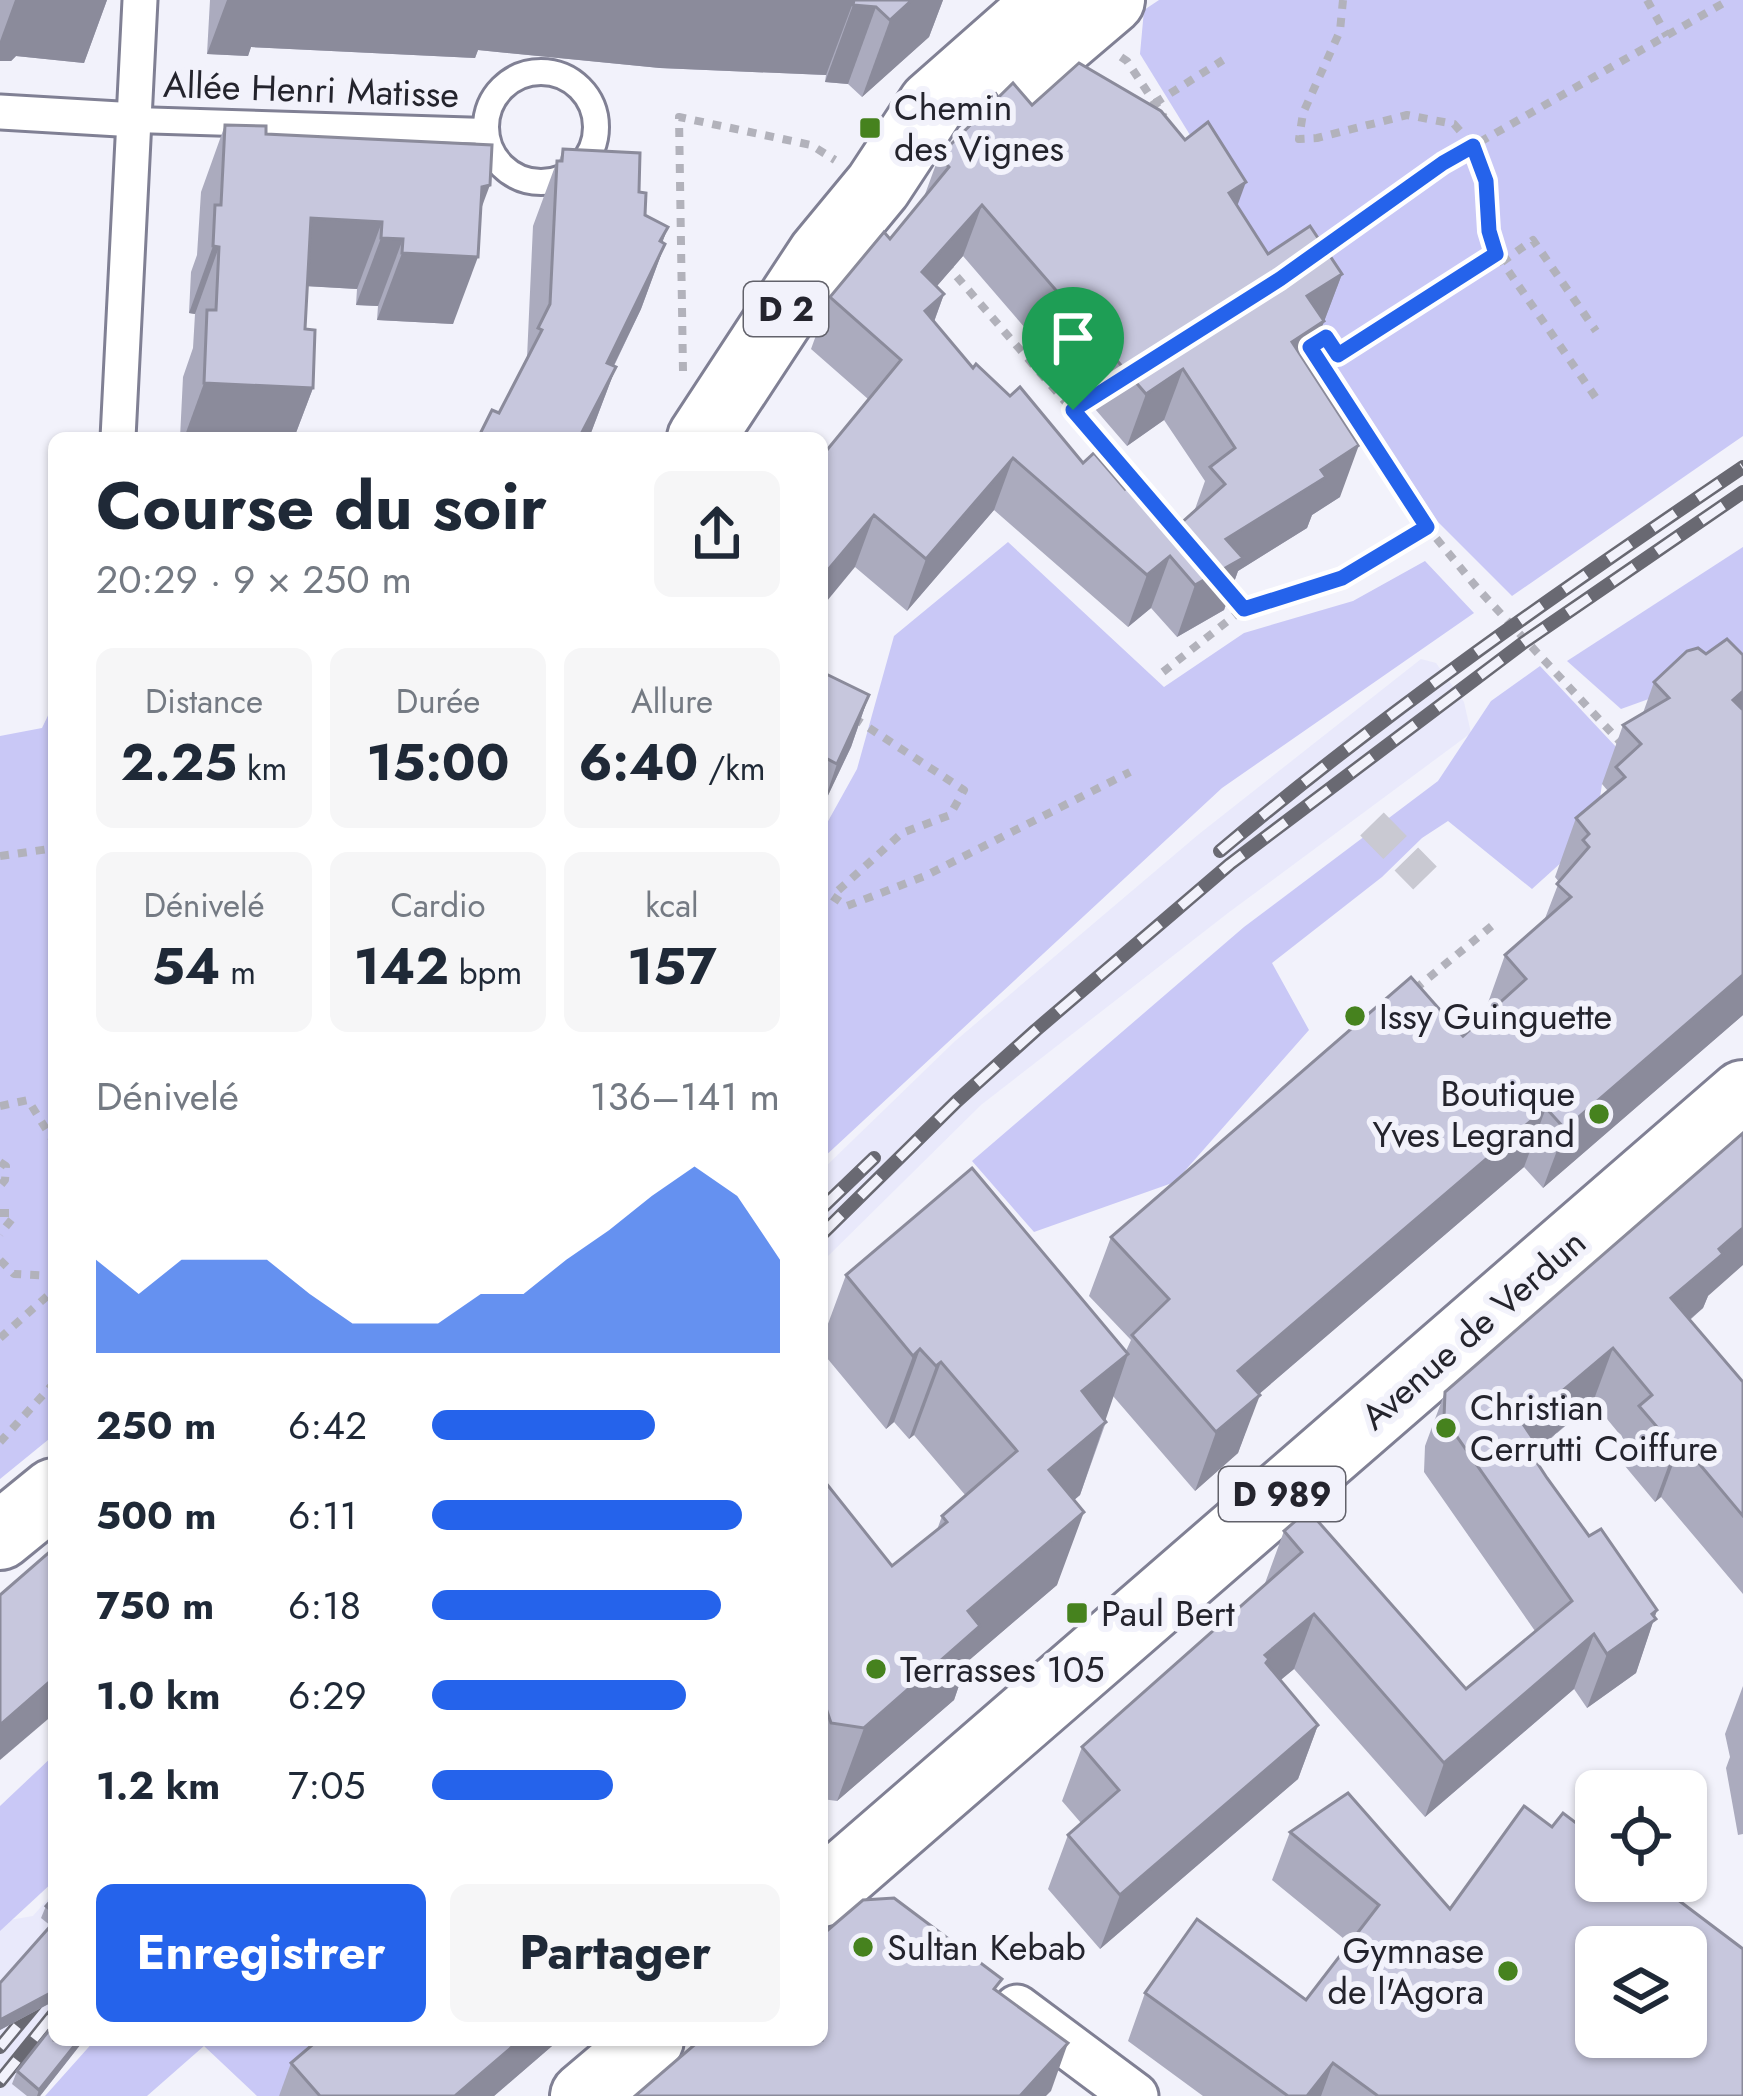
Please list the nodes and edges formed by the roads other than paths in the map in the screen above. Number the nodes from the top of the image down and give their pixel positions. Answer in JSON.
{"nodes":[{"id":1,"x":140,"y":0,"type":"edge"},
{"id":2,"x":1091,"y":6,"type":"edge"},
{"id":3,"x":0,"y":112,"type":"edge"},
{"id":4,"x":136,"y":120,"type":"junction"},
{"id":5,"x":485,"y":131,"type":"junction"},
{"id":6,"x":693,"y":415,"type":"edge"},
{"id":7,"x":118,"y":432,"type":"edge"},
{"id":8,"x":1743,"y":1094,"type":"edge"},
{"id":9,"x":48,"y":1497,"type":"edge"},
{"id":10,"x":0,"y":1537,"type":"edge"},
{"id":11,"x":846,"y":1890,"type":"edge"},
{"id":12,"x":985,"y":1984,"type":"edge"},
{"id":13,"x":643,"y":2046,"type":"edge"},
{"id":14,"x":584,"y":2096,"type":"edge"},
{"id":15,"x":1135,"y":2096,"type":"edge"}],
"edges":[{"from":1,"to":4,"type":"street"},
{"from":2,"to":6,"type":"main road","number":"D 2"},
{"from":3,"to":4,"type":"street"},
{"from":4,"to":5,"type":"lane","name":"Allée Henri Matisse"},
{"from":4,"to":7,"type":"street"},
{"from":5,"to":5,"type":"lane","name":"Allée Henri Matisse"},
{"from":8,"to":11,"type":"main road","name":"Avenue de Verdun","number":"D 989"},
{"from":9,"to":10,"type":"main road"},
{"from":12,"to":15,"type":"street"},
{"from":13,"to":14,"type":"main road"}]}
